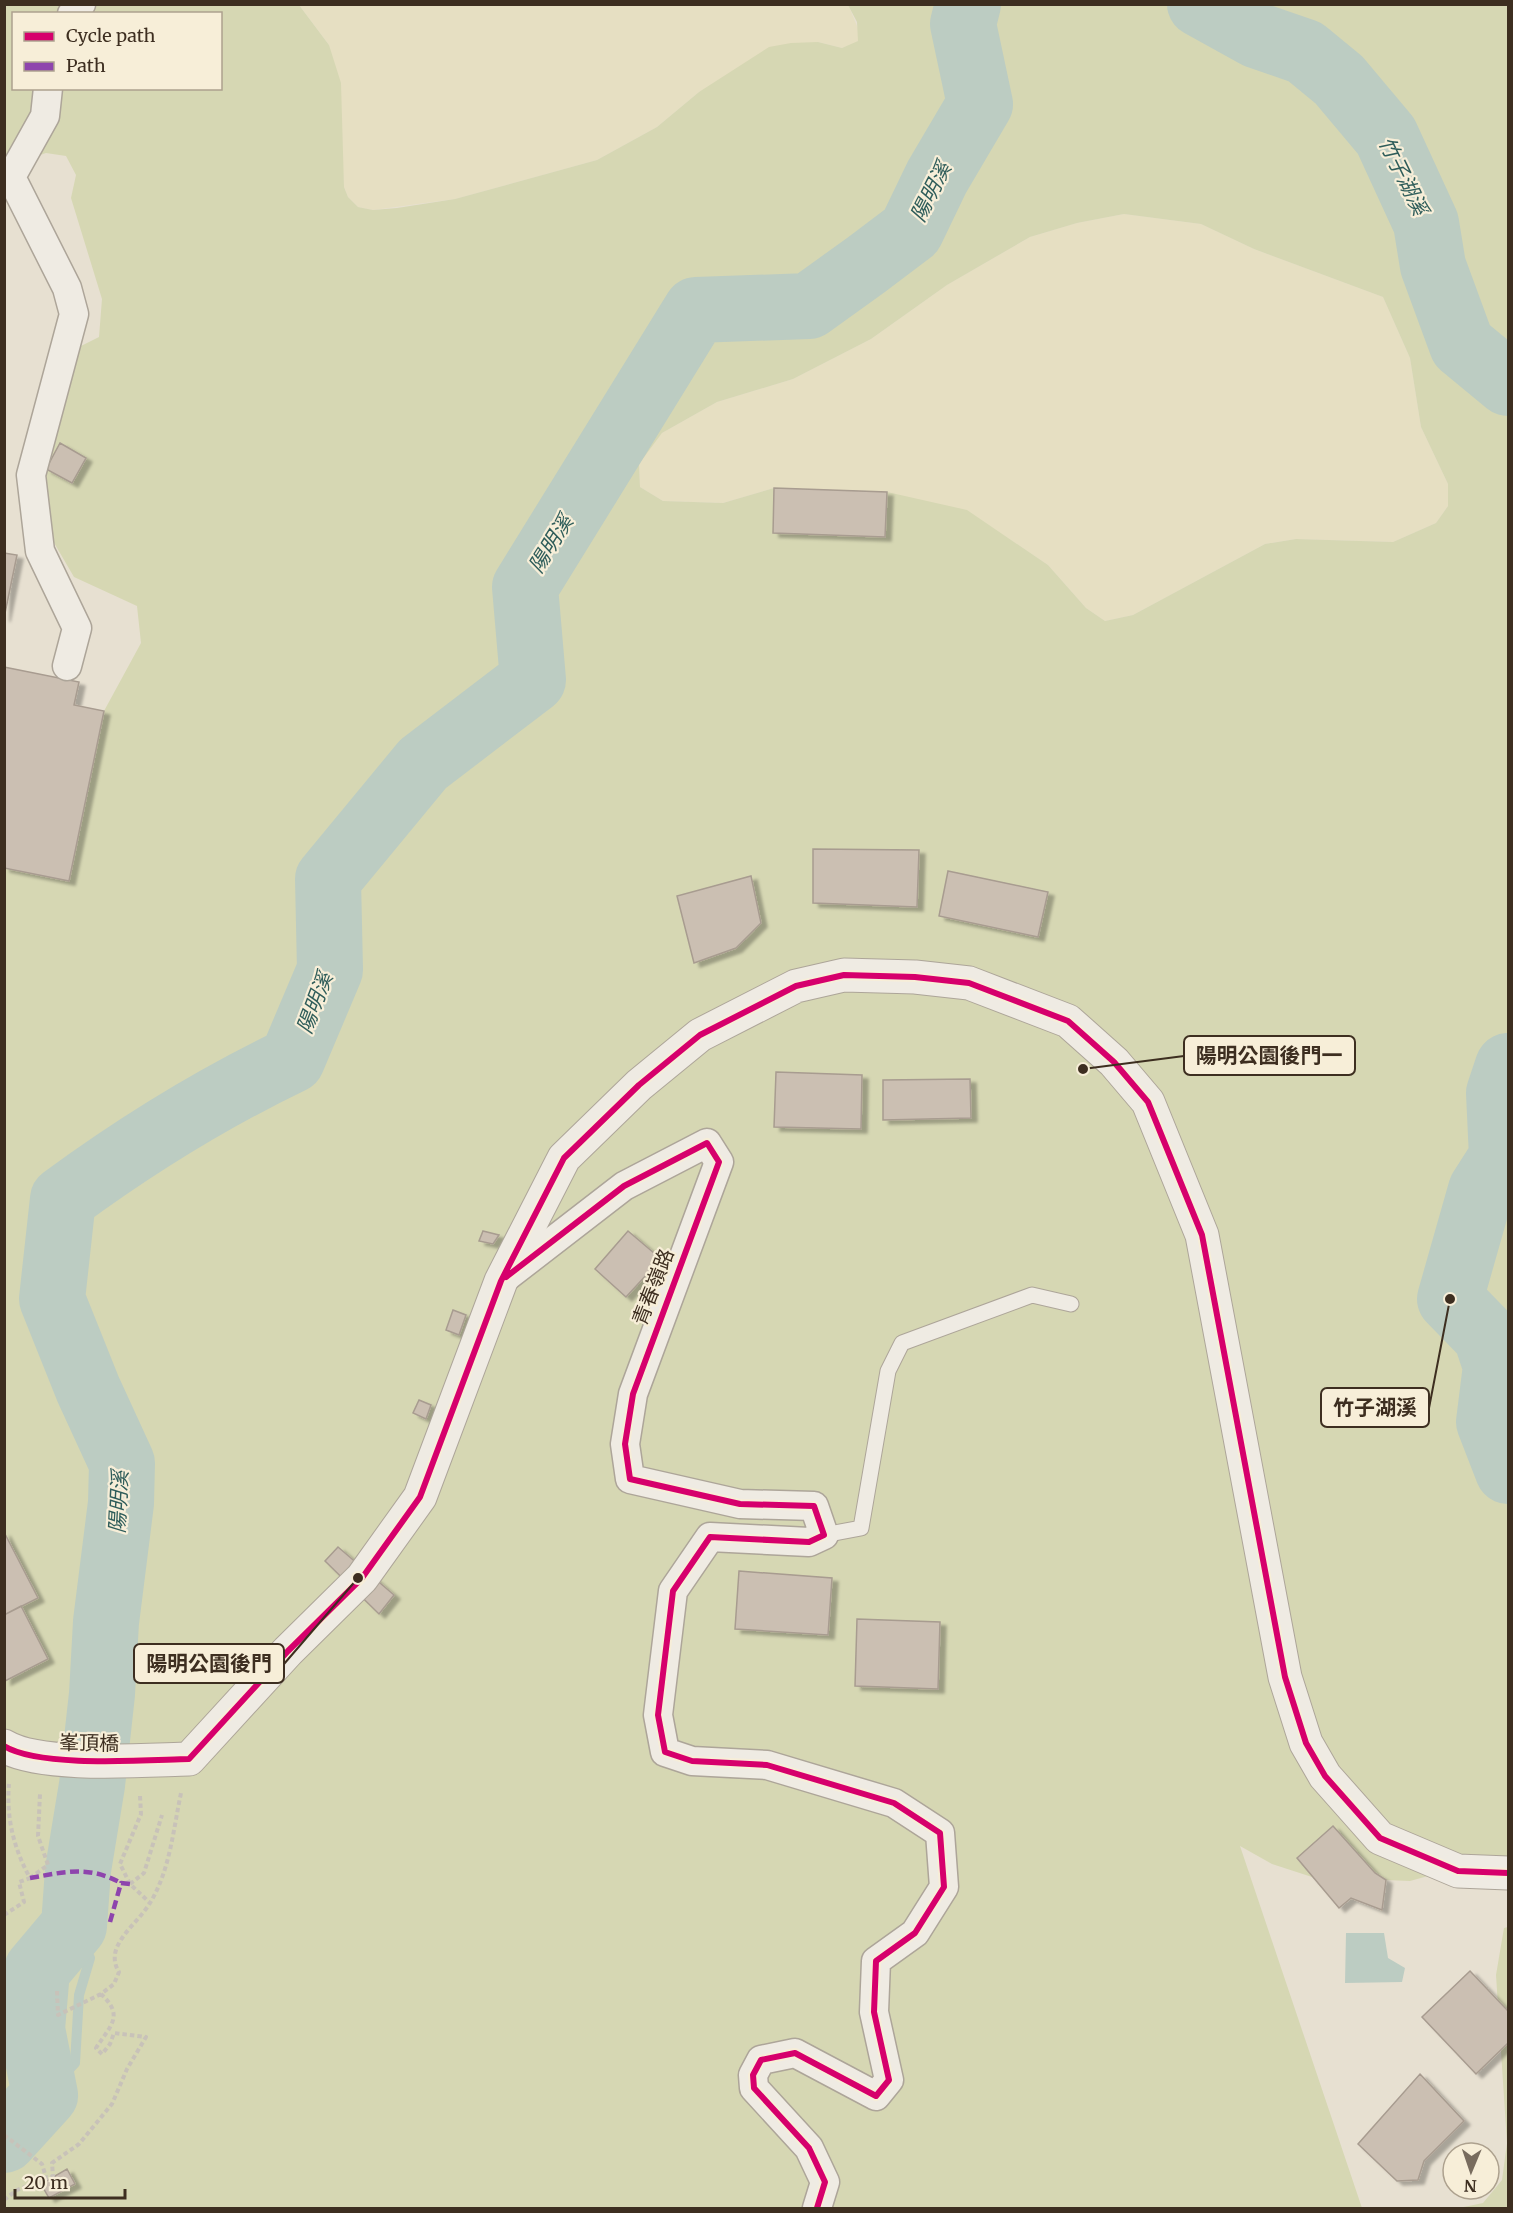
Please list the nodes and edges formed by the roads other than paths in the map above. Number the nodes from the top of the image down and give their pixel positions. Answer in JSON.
{"nodes":[{"id":1,"x":48,"y":90,"type":"edge"},
{"id":2,"x":8,"y":178,"type":"edge"},
{"id":3,"x":67,"y":666,"type":"dead end"},
{"id":4,"x":501,"y":1281,"type":"junction"},
{"id":5,"x":1071,"y":1304,"type":"dead end"},
{"id":6,"x":824,"y":1535,"type":"junction"},
{"id":7,"x":8,"y":1748,"type":"edge"},
{"id":8,"x":1509,"y":1873,"type":"edge"},
{"id":9,"x":817,"y":2208,"type":"edge"}],
"edges":[{"from":1,"to":2,"type":"street"},
{"from":2,"to":3,"type":"street"},
{"from":4,"to":6,"type":"street","name":"青春嶺路"},
{"from":4,"to":7,"type":"street","name":"峯頂橋"},
{"from":4,"to":8,"type":"street"},
{"from":5,"to":6,"type":"lane"},
{"from":6,"to":9,"type":"street"}]}
